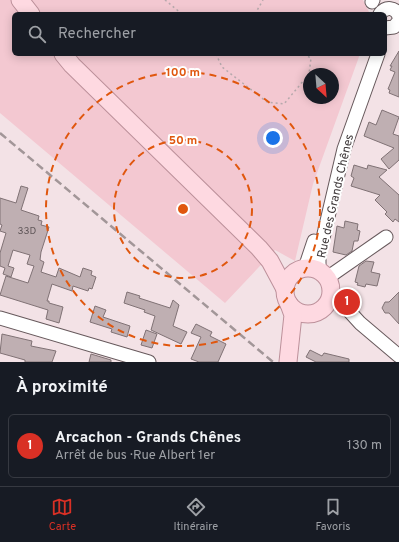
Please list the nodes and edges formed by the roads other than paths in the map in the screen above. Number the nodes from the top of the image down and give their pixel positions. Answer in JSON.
{"nodes":[{"id":1,"x":20,"y":0,"type":"edge"},
{"id":2,"x":29,"y":12,"type":"edge"},
{"id":3,"x":65,"y":56,"type":"edge"},
{"id":4,"x":370,"y":56,"type":"edge"},
{"id":5,"x":377,"y":56,"type":"edge"},
{"id":6,"x":386,"y":237,"type":"dead end"},
{"id":7,"x":259,"y":248,"type":"junction"},
{"id":8,"x":313,"y":271,"type":"junction"},
{"id":9,"x":287,"y":296,"type":"junction"},
{"id":10,"x":330,"y":296,"type":"junction"},
{"id":11,"x":311,"y":313,"type":"junction"},
{"id":12,"x":0,"y":318,"type":"edge"},
{"id":13,"x":289,"y":355,"type":"edge"},
{"id":14,"x":399,"y":356,"type":"edge"},
{"id":15,"x":149,"y":362,"type":"edge"}],
"edges":[{"from":1,"to":2,"type":"main road"},
{"from":3,"to":7,"type":"main road"},
{"from":4,"to":8,"type":"street","name":"Rue des Grands Chênes"},
{"from":5,"to":8,"type":"street","name":"Rue des Grands Chênes"},
{"from":6,"to":8,"type":"street"},
{"from":7,"to":8,"type":"main road"},
{"from":7,"to":9,"type":"main road"},
{"from":8,"to":9,"type":"main road"},
{"from":8,"to":10,"type":"main road"},
{"from":9,"to":11,"type":"main road"},
{"from":9,"to":13,"type":"main road"},
{"from":10,"to":11,"type":"main road"},
{"from":10,"to":14,"type":"street"},
{"from":11,"to":13,"type":"main road"},
{"from":12,"to":15,"type":"street"}]}
